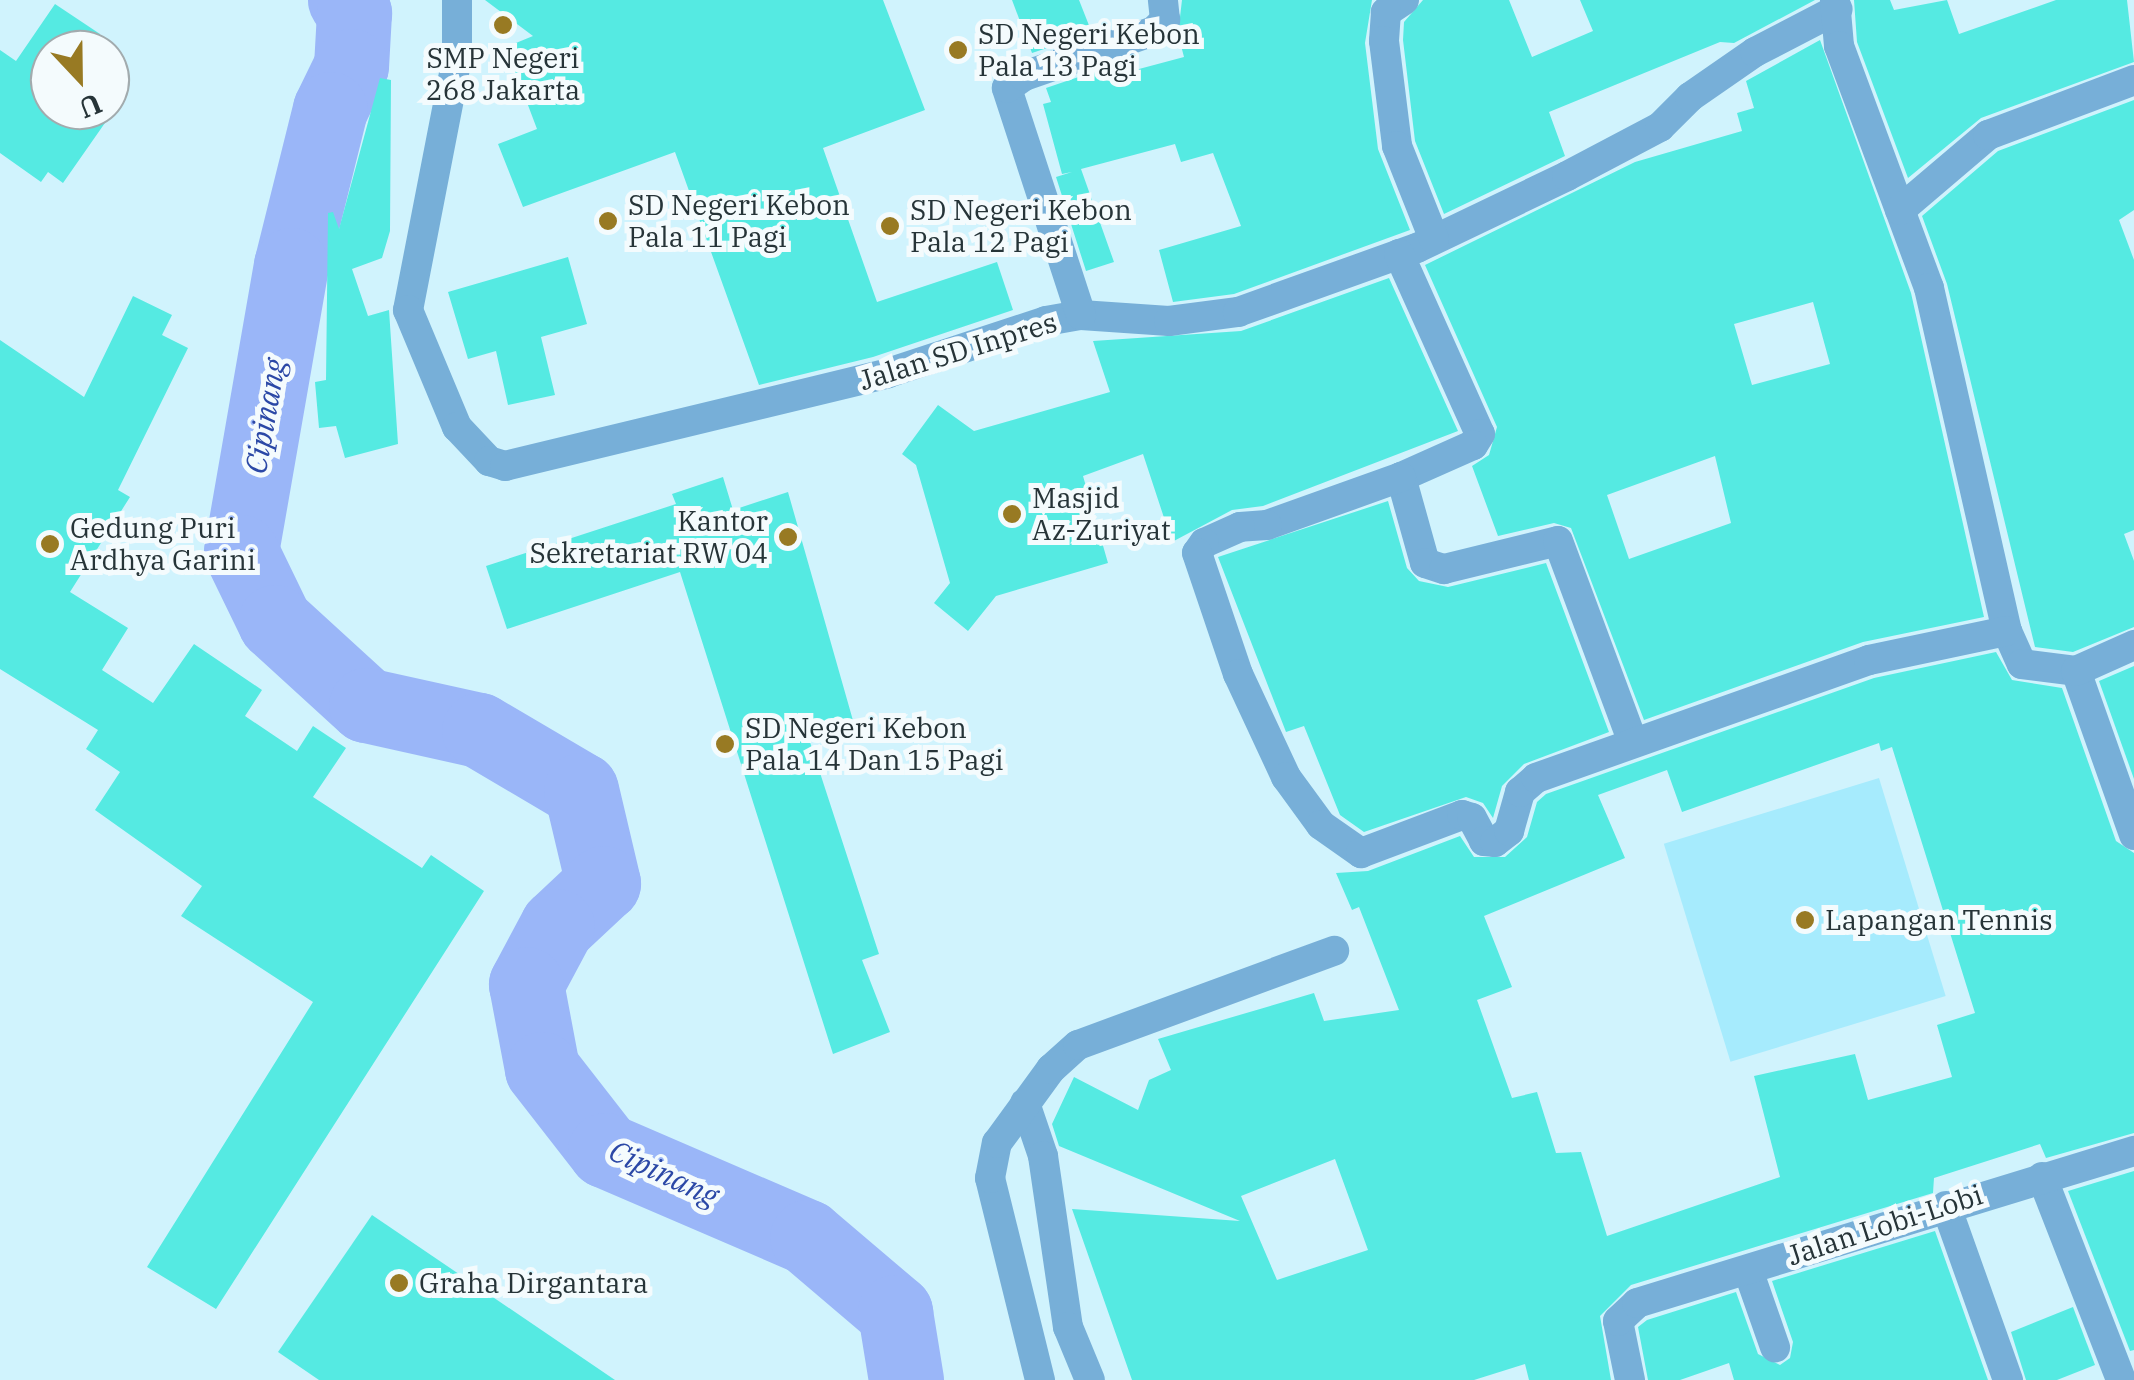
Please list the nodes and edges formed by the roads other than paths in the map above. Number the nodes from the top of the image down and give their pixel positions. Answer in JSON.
{"nodes":[{"id":1,"x":457,"y":0,"type":"edge"},
{"id":2,"x":1163,"y":0,"type":"edge"},
{"id":3,"x":1404,"y":0,"type":"edge"},
{"id":4,"x":1837,"y":5,"type":"edge"},
{"id":5,"x":2134,"y":80,"type":"edge"},
{"id":6,"x":1900,"y":210,"type":"junction"},
{"id":7,"x":1434,"y":239,"type":"junction"},
{"id":8,"x":1399,"y":254,"type":"junction"},
{"id":9,"x":1080,"y":315,"type":"junction"},
{"id":10,"x":1401,"y":477,"type":"junction"},
{"id":11,"x":2007,"y":631,"type":"junction"},
{"id":12,"x":2134,"y":645,"type":"edge"},
{"id":13,"x":2076,"y":672,"type":"junction"},
{"id":14,"x":1633,"y":743,"type":"junction"},
{"id":15,"x":2134,"y":835,"type":"edge"},
{"id":16,"x":1334,"y":950,"type":"dead end"},
{"id":17,"x":1025,"y":1103,"type":"junction"},
{"id":18,"x":2134,"y":1151,"type":"edge"},
{"id":19,"x":2042,"y":1176,"type":"junction"},
{"id":20,"x":1946,"y":1206,"type":"junction"},
{"id":21,"x":1748,"y":1270,"type":"junction"},
{"id":22,"x":1775,"y":1347,"type":"dead end"},
{"id":23,"x":1040,"y":1380,"type":"edge"},
{"id":24,"x":1090,"y":1380,"type":"edge"},
{"id":25,"x":1630,"y":1380,"type":"edge"},
{"id":26,"x":2008,"y":1380,"type":"edge"},
{"id":27,"x":2121,"y":1380,"type":"edge"}],
"edges":[{"from":1,"to":9,"type":"street","name":"Jalan SD Inpres"},
{"from":2,"to":9,"type":"street"},
{"from":3,"to":7,"type":"street"},
{"from":4,"to":6,"type":"street"},
{"from":4,"to":7,"type":"street","name":"Jalan SD Inpres"},
{"from":5,"to":6,"type":"street"},
{"from":6,"to":11,"type":"street"},
{"from":7,"to":8,"type":"street","name":"Jalan SD Inpres"},
{"from":8,"to":9,"type":"street","name":"Jalan SD Inpres"},
{"from":8,"to":10,"type":"street"},
{"from":10,"to":14,"type":"street"},
{"from":10,"to":14,"type":"street"},
{"from":11,"to":13,"type":"street"},
{"from":11,"to":14,"type":"street"},
{"from":12,"to":13,"type":"street"},
{"from":13,"to":15,"type":"street"},
{"from":16,"to":17,"type":"street"},
{"from":17,"to":23,"type":"street"},
{"from":17,"to":24,"type":"street"},
{"from":18,"to":19,"type":"street","name":"Jalan Lobi-Lobi"},
{"from":19,"to":20,"type":"street","name":"Jalan Lobi-Lobi"},
{"from":19,"to":27,"type":"street"},
{"from":20,"to":21,"type":"street","name":"Jalan Lobi-Lobi"},
{"from":20,"to":26,"type":"street"},
{"from":21,"to":22,"type":"street"},
{"from":21,"to":25,"type":"street","name":"Jalan Lobi-Lobi"}]}
